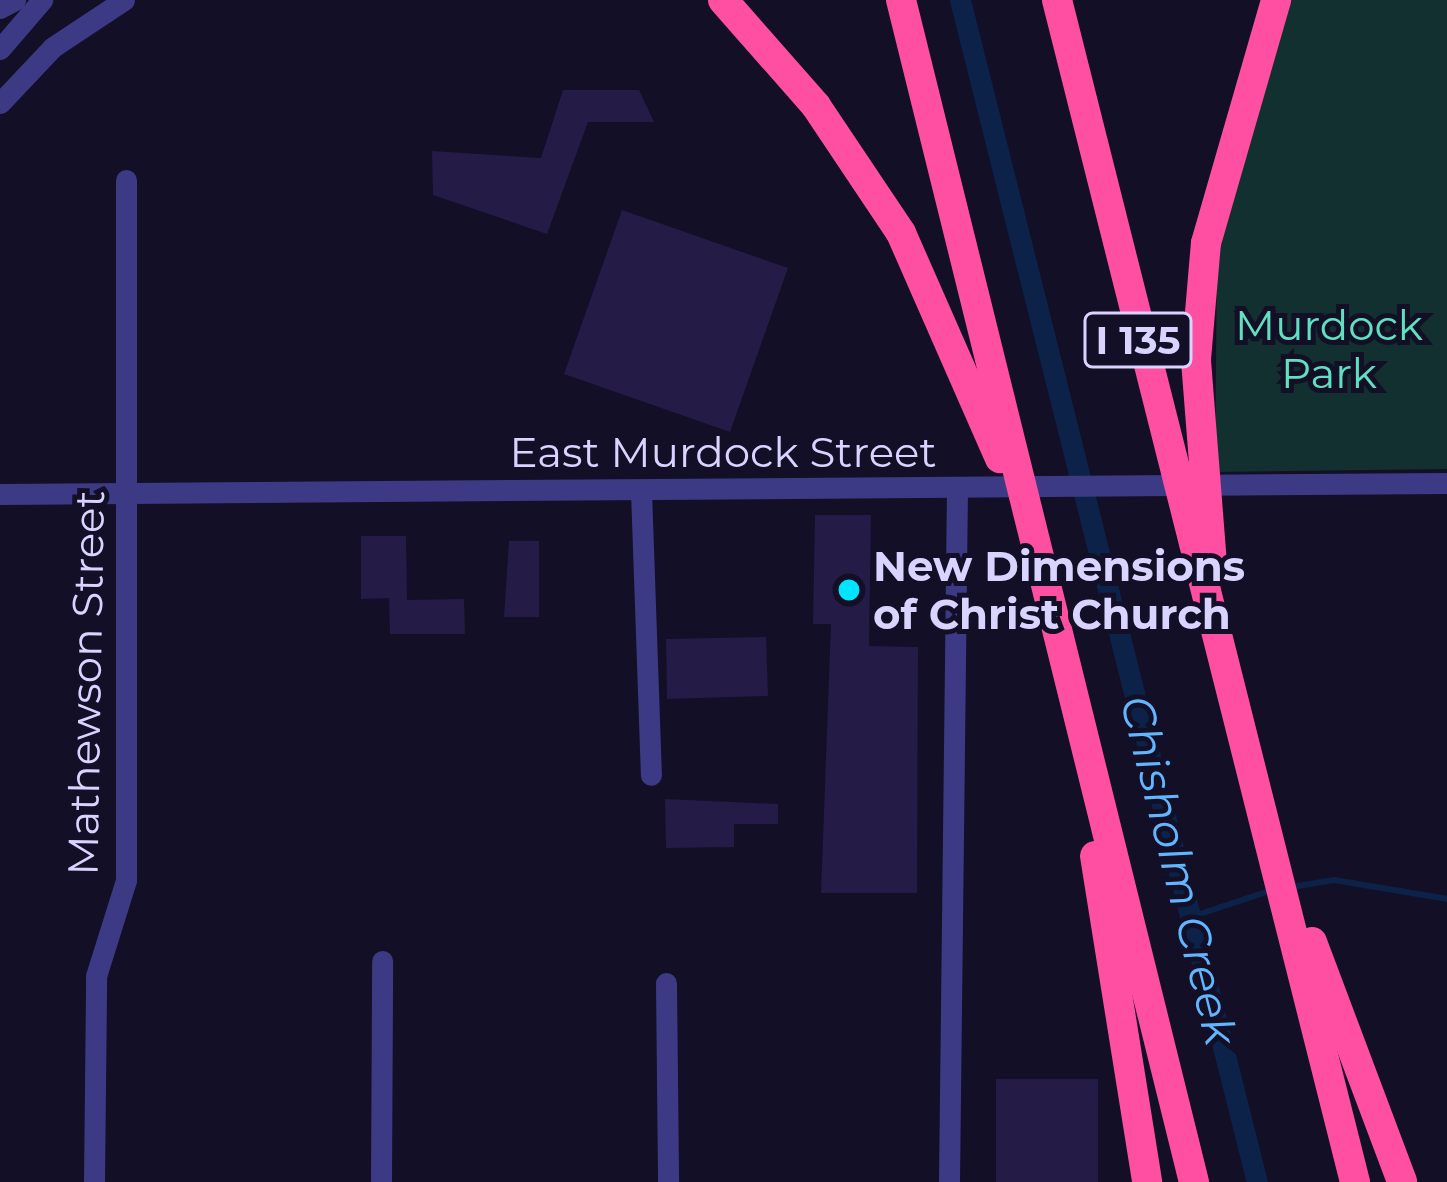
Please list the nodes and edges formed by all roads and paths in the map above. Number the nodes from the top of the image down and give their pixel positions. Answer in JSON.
{"nodes":[{"id":1,"x":15,"y":0,"type":"edge"},
{"id":2,"x":42,"y":0,"type":"edge"},
{"id":3,"x":124,"y":0,"type":"edge"},
{"id":4,"x":723,"y":0,"type":"edge"},
{"id":5,"x":901,"y":0,"type":"edge"},
{"id":6,"x":1057,"y":0,"type":"edge"},
{"id":7,"x":1276,"y":0,"type":"edge"},
{"id":8,"x":0,"y":8,"type":"edge"},
{"id":9,"x":0,"y":49,"type":"edge"},
{"id":10,"x":0,"y":103,"type":"edge"},
{"id":11,"x":126,"y":180,"type":"dead end"},
{"id":12,"x":1447,"y":483,"type":"edge"},
{"id":13,"x":957,"y":489,"type":"junction"},
{"id":14,"x":640,"y":491,"type":"junction"},
{"id":15,"x":0,"y":494,"type":"edge"},
{"id":16,"x":127,"y":495,"type":"junction"},
{"id":17,"x":1046,"y":575,"type":"junction"},
{"id":18,"x":1225,"y":678,"type":"junction"},
{"id":19,"x":1076,"y":713,"type":"junction"},
{"id":20,"x":1250,"y":773,"type":"junction"},
{"id":21,"x":651,"y":775,"type":"dead end"},
{"id":22,"x":382,"y":961,"type":"dead end"},
{"id":23,"x":667,"y":983,"type":"dead end"},
{"id":24,"x":94,"y":1182,"type":"edge"},
{"id":25,"x":381,"y":1182,"type":"edge"},
{"id":26,"x":668,"y":1182,"type":"edge"},
{"id":27,"x":950,"y":1182,"type":"edge"},
{"id":28,"x":1147,"y":1182,"type":"edge"},
{"id":29,"x":1194,"y":1182,"type":"edge"},
{"id":30,"x":1355,"y":1182,"type":"edge"},
{"id":31,"x":1402,"y":1182,"type":"edge"}],
"edges":[{"from":1,"to":8,"type":"street"},
{"from":2,"to":9,"type":"street"},
{"from":3,"to":10,"type":"street"},
{"from":4,"to":17,"type":"highway"},
{"from":5,"to":17,"type":"highway"},
{"from":6,"to":18,"type":"highway","number":"I 135"},
{"from":7,"to":18,"type":"highway"},
{"from":11,"to":16,"type":"street","name":"Mathewson Street"},
{"from":12,"to":13,"type":"street","name":"East Murdock Street"},
{"from":13,"to":14,"type":"street","name":"East Murdock Street"},
{"from":13,"to":27,"type":"street"},
{"from":14,"to":16,"type":"street","name":"East Murdock Street"},
{"from":14,"to":21,"type":"street"},
{"from":15,"to":16,"type":"street","name":"East Murdock Street"},
{"from":16,"to":24,"type":"street","name":"Mathewson Street"},
{"from":17,"to":19,"type":"highway"},
{"from":18,"to":20,"type":"highway","number":"I 135"},
{"from":19,"to":28,"type":"highway"},
{"from":19,"to":29,"type":"highway"},
{"from":20,"to":30,"type":"highway","number":"I 135"},
{"from":20,"to":31,"type":"highway"},
{"from":22,"to":25,"type":"street"},
{"from":23,"to":26,"type":"street"}]}
